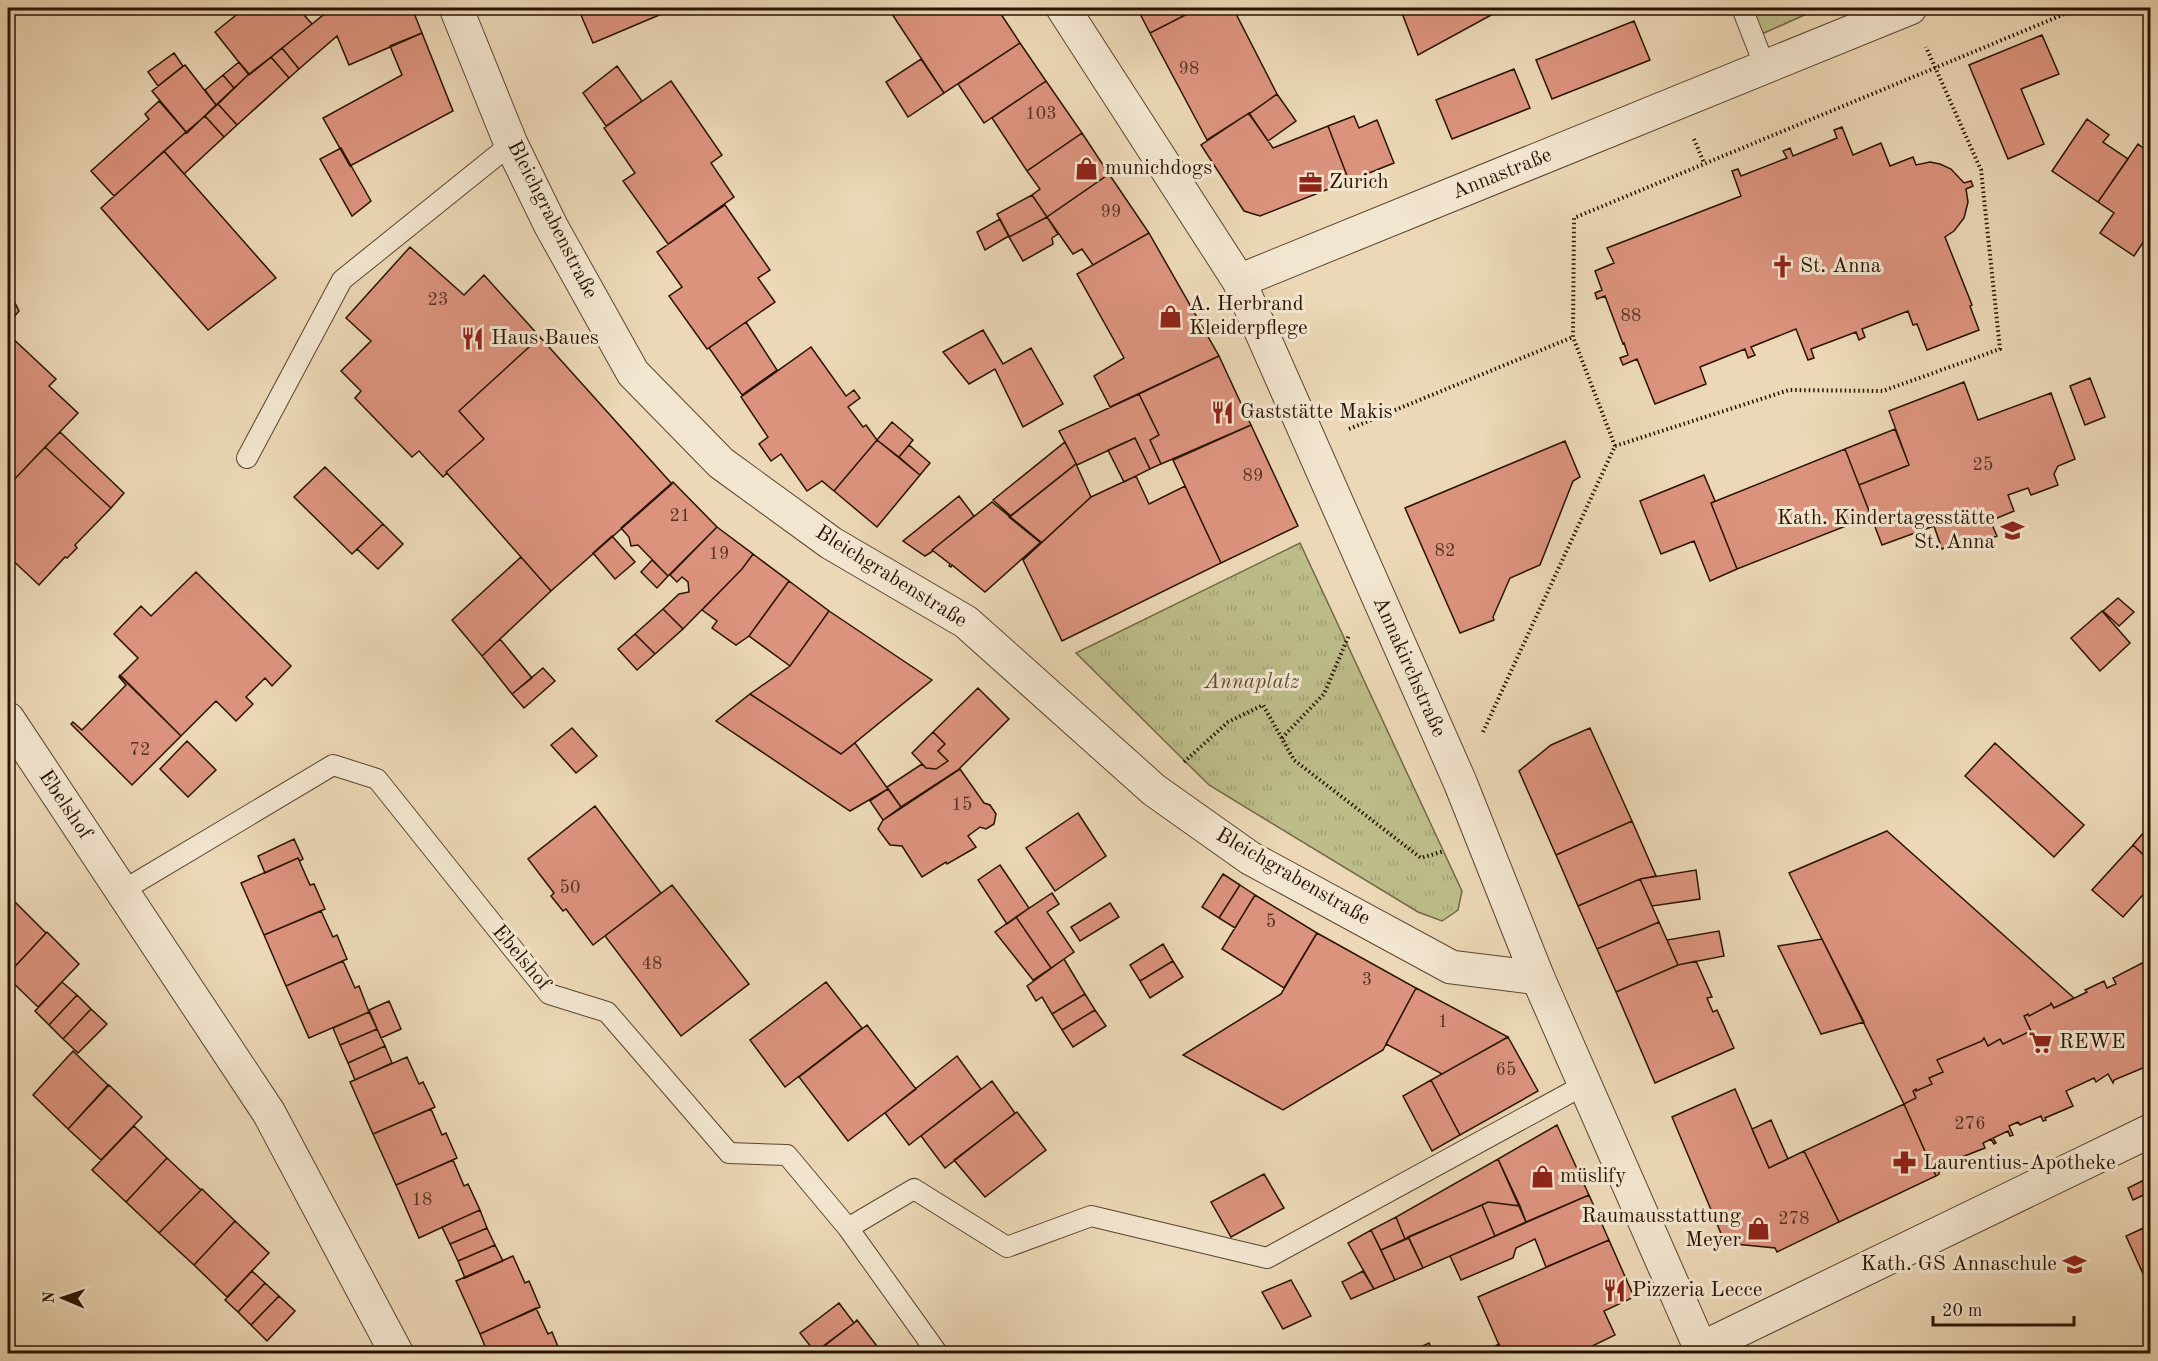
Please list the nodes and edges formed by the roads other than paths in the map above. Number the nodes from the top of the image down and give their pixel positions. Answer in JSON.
{"nodes":[{"id":1,"x":456,"y":8,"type":"edge"},
{"id":2,"x":1064,"y":8,"type":"edge"},
{"id":3,"x":1742,"y":8,"type":"edge"},
{"id":4,"x":1909,"y":8,"type":"edge"},
{"id":5,"x":1765,"y":67,"type":"junction"},
{"id":6,"x":511,"y":144,"type":"junction"},
{"id":7,"x":1239,"y":281,"type":"junction"},
{"id":8,"x":247,"y":458,"type":"dead end"},
{"id":9,"x":8,"y":719,"type":"edge"},
{"id":10,"x":122,"y":891,"type":"junction"},
{"id":11,"x":1538,"y":978,"type":"junction"},
{"id":12,"x":1586,"y":1084,"type":"junction"},
{"id":13,"x":2151,"y":1131,"type":"edge"},
{"id":14,"x":848,"y":1228,"type":"junction"},
{"id":15,"x":1698,"y":1352,"type":"edge"},
{"id":16,"x":397,"y":1353,"type":"edge"},
{"id":17,"x":938,"y":1353,"type":"edge"}],
"edges":[{"from":1,"to":6,"type":"street","name":"Bleichgrabenstraße"},
{"from":2,"to":7,"type":"street","name":"Annakirchstraße"},
{"from":3,"to":5,"type":"lane"},
{"from":4,"to":5,"type":"street","name":"Annastraße"},
{"from":5,"to":7,"type":"street","name":"Annastraße"},
{"from":6,"to":8,"type":"lane"},
{"from":6,"to":11,"type":"street","name":"Bleichgrabenstraße"},
{"from":7,"to":11,"type":"street","name":"Annakirchstraße"},
{"from":9,"to":10,"type":"street","name":"Ebelshof"},
{"from":10,"to":14,"type":"lane","name":"Ebelshof"},
{"from":10,"to":16,"type":"street","name":"Ebelshof"},
{"from":11,"to":12,"type":"street","name":"Annakirchstraße"},
{"from":12,"to":14,"type":"lane"},
{"from":12,"to":15,"type":"street","name":"Annakirchstraße"},
{"from":13,"to":15,"type":"street"},
{"from":14,"to":17,"type":"lane","name":"Ebelshof"}]}
